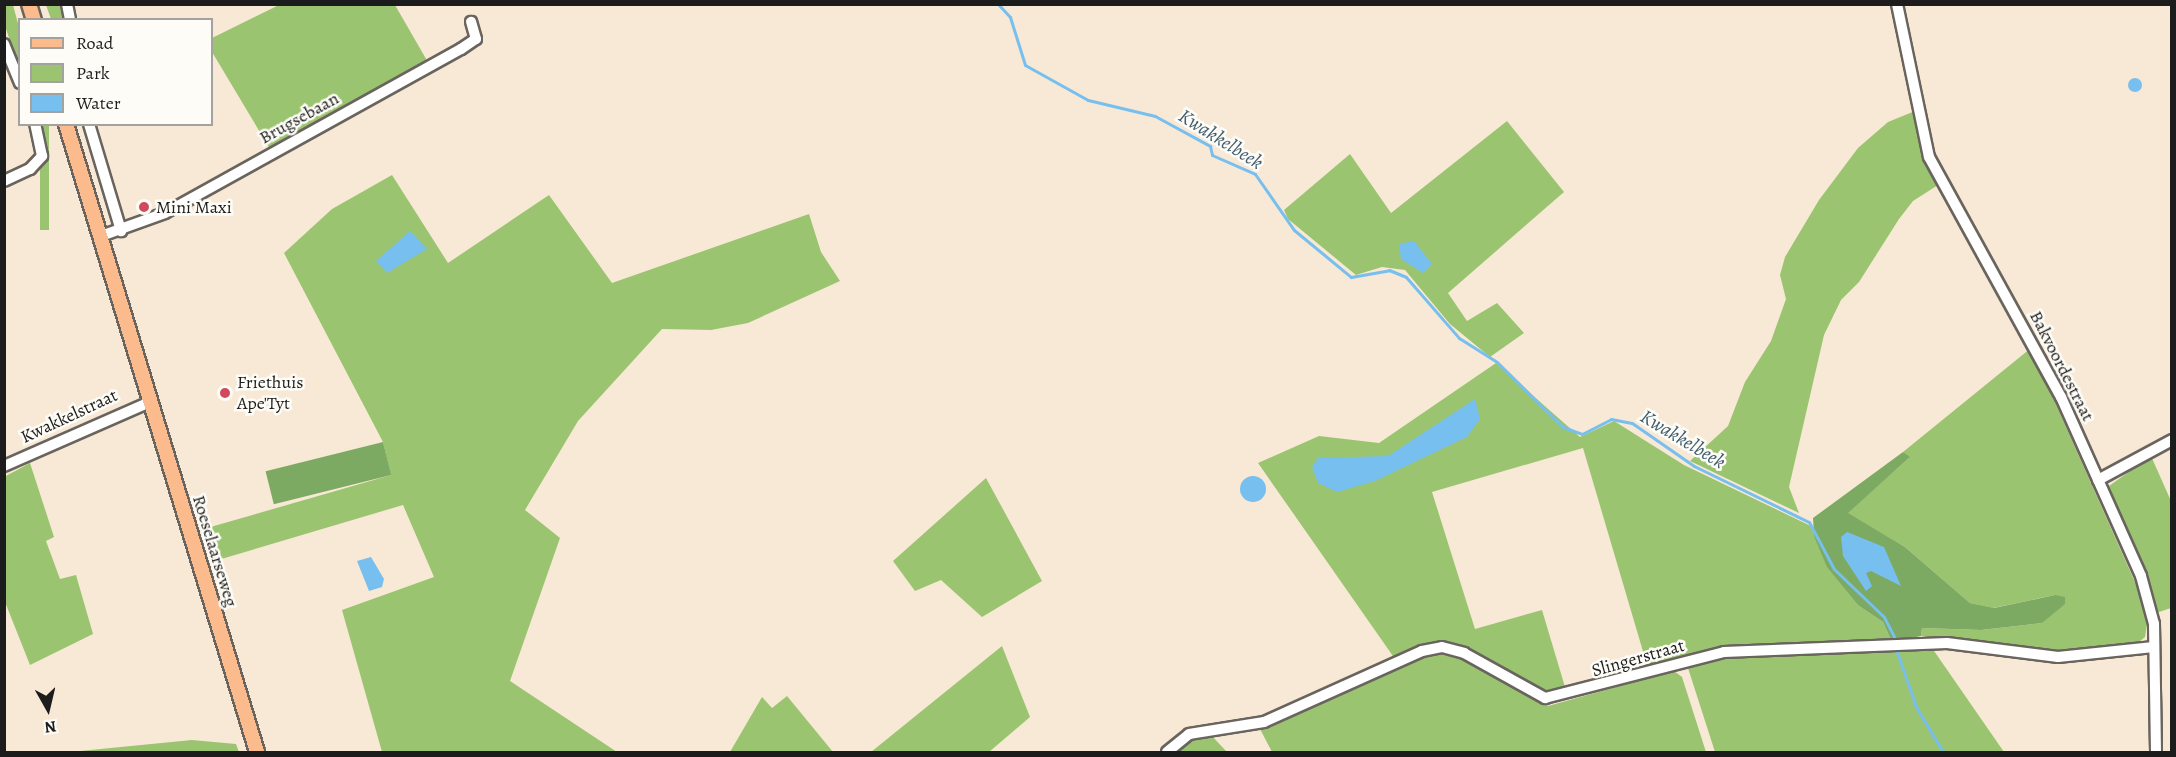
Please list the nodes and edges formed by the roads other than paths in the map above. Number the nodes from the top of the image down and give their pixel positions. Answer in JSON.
{"nodes":[{"id":1,"x":1897,"y":4,"type":"edge"},
{"id":2,"x":471,"y":22,"type":"dead end"},
{"id":3,"x":4,"y":44,"type":"edge"},
{"id":4,"x":18,"y":78,"type":"edge"},
{"id":5,"x":35,"y":126,"type":"edge"},
{"id":6,"x":67,"y":126,"type":"edge"},
{"id":7,"x":90,"y":126,"type":"edge"},
{"id":8,"x":4,"y":181,"type":"edge"},
{"id":9,"x":121,"y":231,"type":"junction"},
{"id":10,"x":101,"y":236,"type":"junction"},
{"id":11,"x":150,"y":402,"type":"junction"},
{"id":12,"x":2172,"y":440,"type":"edge"},
{"id":13,"x":4,"y":466,"type":"edge"},
{"id":14,"x":2098,"y":480,"type":"junction"},
{"id":15,"x":2153,"y":647,"type":"junction"},
{"id":16,"x":257,"y":753,"type":"edge"},
{"id":17,"x":1167,"y":753,"type":"edge"},
{"id":18,"x":2156,"y":753,"type":"edge"}],
"edges":[{"from":1,"to":14,"type":"street","name":"Bakvoordestraat"},
{"from":2,"to":9,"type":"street","name":"Brugsebaan"},
{"from":3,"to":4,"type":"street"},
{"from":5,"to":8,"type":"street"},
{"from":6,"to":10,"type":"main road"},
{"from":7,"to":9,"type":"street"},
{"from":9,"to":10,"type":"street","name":"Brugsebaan"},
{"from":10,"to":11,"type":"main road","name":"Roeselaarseweg"},
{"from":11,"to":13,"type":"street","name":"Kwakkelstraat"},
{"from":11,"to":16,"type":"main road","name":"Roeselaarseweg"},
{"from":12,"to":14,"type":"street"},
{"from":14,"to":15,"type":"street","name":"Bakvoordestraat"},
{"from":15,"to":17,"type":"street","name":"Slingerstraat"},
{"from":15,"to":18,"type":"street","name":"Bakvoordestraat"}]}
